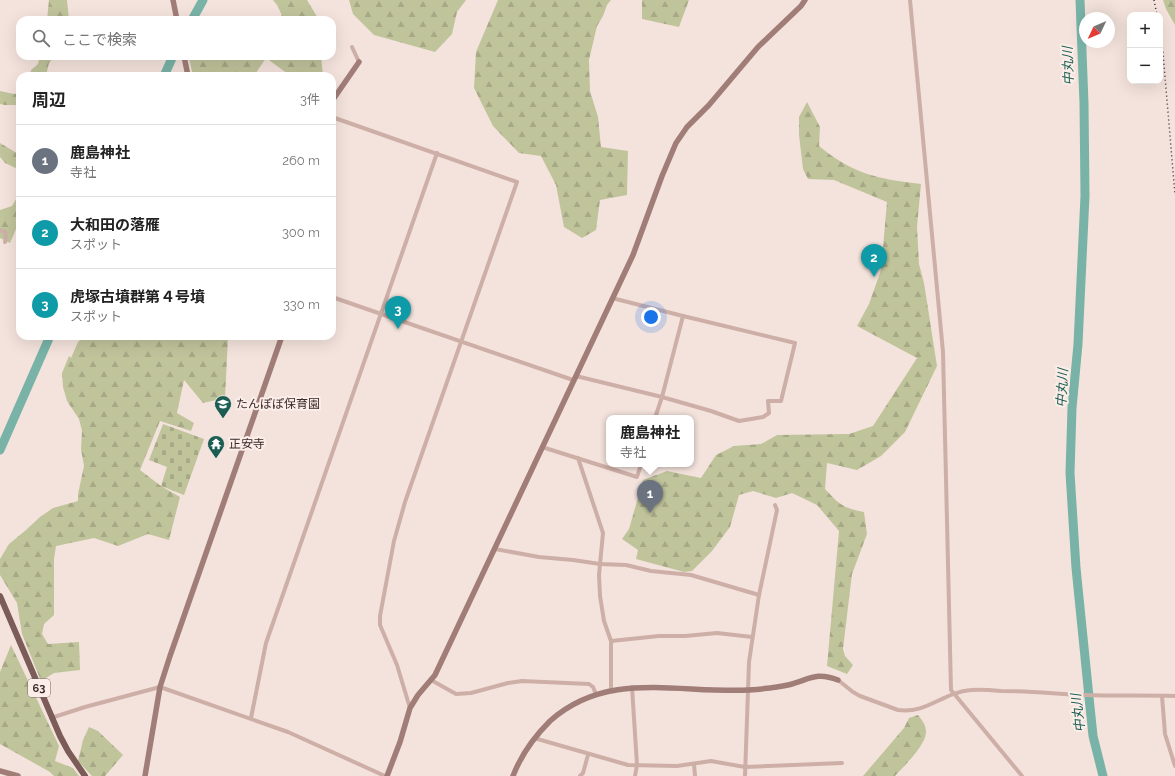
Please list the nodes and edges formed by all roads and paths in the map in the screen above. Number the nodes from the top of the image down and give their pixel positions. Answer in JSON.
{"nodes":[{"id":1,"x":173,"y":0,"type":"edge"},
{"id":2,"x":805,"y":0,"type":"edge"},
{"id":3,"x":910,"y":0,"type":"edge"},
{"id":4,"x":176,"y":16,"type":"edge"},
{"id":5,"x":352,"y":47,"type":"dead end"},
{"id":6,"x":185,"y":60,"type":"edge"},
{"id":7,"x":359,"y":62,"type":"joint"},
{"id":8,"x":187,"y":72,"type":"edge"},
{"id":9,"x":336,"y":94,"type":"edge"},
{"id":10,"x":336,"y":118,"type":"edge"},
{"id":11,"x":437,"y":153,"type":"junction"},
{"id":12,"x":0,"y":230,"type":"edge"},
{"id":13,"x":5,"y":242,"type":"dead end"},
{"id":14,"x":336,"y":298,"type":"edge"},
{"id":15,"x":612,"y":298,"type":"junction"},
{"id":16,"x":380,"y":313,"type":"junction"},
{"id":17,"x":683,"y":316,"type":"junction"},
{"id":18,"x":281,"y":340,"type":"edge"},
{"id":19,"x":461,"y":342,"type":"junction"},
{"id":20,"x":575,"y":378,"type":"junction"},
{"id":21,"x":662,"y":398,"type":"junction"},
{"id":22,"x":656,"y":415,"type":"edge"},
{"id":23,"x":542,"y":447,"type":"junction"},
{"id":24,"x":578,"y":458,"type":"junction"},
{"id":25,"x":640,"y":467,"type":"edge"},
{"id":26,"x":775,"y":505,"type":"dead end"},
{"id":27,"x":495,"y":549,"type":"junction"},
{"id":28,"x":600,"y":564,"type":"junction"},
{"id":29,"x":759,"y":595,"type":"junction"},
{"id":30,"x":0,"y":596,"type":"edge"},
{"id":31,"x":752,"y":637,"type":"junction"},
{"id":32,"x":611,"y":641,"type":"junction"},
{"id":33,"x":431,"y":680,"type":"junction"},
{"id":34,"x":838,"y":680,"type":"joint"},
{"id":35,"x":160,"y":687,"type":"junction"},
{"id":36,"x":632,"y":687,"type":"junction"},
{"id":37,"x":611,"y":690,"type":"junction"},
{"id":38,"x":748,"y":690,"type":"junction"},
{"id":39,"x":953,"y":693,"type":"junction"},
{"id":40,"x":596,"y":694,"type":"junction"},
{"id":41,"x":1162,"y":696,"type":"junction"},
{"id":42,"x":1175,"y":696,"type":"edge"},
{"id":43,"x":410,"y":708,"type":"junction"},
{"id":44,"x":52,"y":718,"type":"junction"},
{"id":45,"x":251,"y":718,"type":"junction"},
{"id":46,"x":534,"y":738,"type":"junction"},
{"id":47,"x":588,"y":755,"type":"junction"},
{"id":48,"x":694,"y":764,"type":"junction"},
{"id":49,"x":842,"y":764,"type":"dead end"},
{"id":50,"x":637,"y":765,"type":"junction"},
{"id":51,"x":1175,"y":766,"type":"edge"},
{"id":52,"x":745,"y":767,"type":"junction"},
{"id":53,"x":0,"y":771,"type":"edge"},
{"id":54,"x":18,"y":776,"type":"edge"},
{"id":55,"x":85,"y":776,"type":"edge"},
{"id":56,"x":145,"y":776,"type":"edge"},
{"id":57,"x":386,"y":776,"type":"edge"},
{"id":58,"x":513,"y":776,"type":"edge"},
{"id":59,"x":580,"y":776,"type":"edge"},
{"id":60,"x":635,"y":776,"type":"edge"},
{"id":61,"x":696,"y":776,"type":"edge"},
{"id":62,"x":745,"y":776,"type":"edge"},
{"id":63,"x":1022,"y":776,"type":"edge"}],
"edges":[{"from":1,"to":4,"type":"street"},
{"from":2,"to":15,"type":"street"},
{"from":3,"to":39,"type":"street"},
{"from":5,"to":7,"type":"street"},
{"from":6,"to":8,"type":"street"},
{"from":7,"to":9,"type":"street"},
{"from":10,"to":11,"type":"street"},
{"from":11,"to":16,"type":"street"},
{"from":11,"to":19,"type":"street"},
{"from":12,"to":13,"type":"street"},
{"from":14,"to":16,"type":"street"},
{"from":15,"to":17,"type":"street"},
{"from":15,"to":20,"type":"street"},
{"from":16,"to":19,"type":"street"},
{"from":16,"to":45,"type":"street"},
{"from":17,"to":21,"type":"street"},
{"from":17,"to":21,"type":"street"},
{"from":18,"to":35,"type":"street"},
{"from":19,"to":20,"type":"street"},
{"from":19,"to":43,"type":"street"},
{"from":20,"to":21,"type":"street"},
{"from":20,"to":23,"type":"street"},
{"from":21,"to":22,"type":"street"},
{"from":23,"to":24,"type":"street"},
{"from":23,"to":27,"type":"street"},
{"from":24,"to":25,"type":"street"},
{"from":24,"to":28,"type":"street"},
{"from":26,"to":29,"type":"street"},
{"from":27,"to":28,"type":"street"},
{"from":27,"to":33,"type":"street"},
{"from":28,"to":29,"type":"street"},
{"from":28,"to":32,"type":"street"},
{"from":29,"to":31,"type":"street"},
{"from":30,"to":44,"type":"main road","number":"63"},
{"from":31,"to":32,"type":"street"},
{"from":31,"to":38,"type":"street"},
{"from":32,"to":37,"type":"street"},
{"from":33,"to":40,"type":"street"},
{"from":33,"to":43,"type":"street"},
{"from":34,"to":38,"type":"street"},
{"from":34,"to":39,"type":"street"},
{"from":35,"to":44,"type":"street"},
{"from":35,"to":45,"type":"street"},
{"from":35,"to":56,"type":"street"},
{"from":36,"to":37,"type":"street"},
{"from":36,"to":38,"type":"street"},
{"from":36,"to":50,"type":"street"},
{"from":37,"to":40,"type":"street"},
{"from":38,"to":52,"type":"street"},
{"from":39,"to":41,"type":"street"},
{"from":39,"to":63,"type":"street"},
{"from":40,"to":46,"type":"street"},
{"from":41,"to":42,"type":"street"},
{"from":41,"to":51,"type":"street"},
{"from":43,"to":57,"type":"street"},
{"from":44,"to":55,"type":"main road","number":"63"},
{"from":45,"to":57,"type":"street"},
{"from":46,"to":47,"type":"street"},
{"from":46,"to":58,"type":"street"},
{"from":47,"to":50,"type":"street"},
{"from":47,"to":59,"type":"street"},
{"from":48,"to":50,"type":"street"},
{"from":48,"to":52,"type":"street"},
{"from":48,"to":61,"type":"street"},
{"from":49,"to":52,"type":"street"},
{"from":50,"to":60,"type":"street"},
{"from":52,"to":62,"type":"street"},
{"from":53,"to":54,"type":"street"}]}
